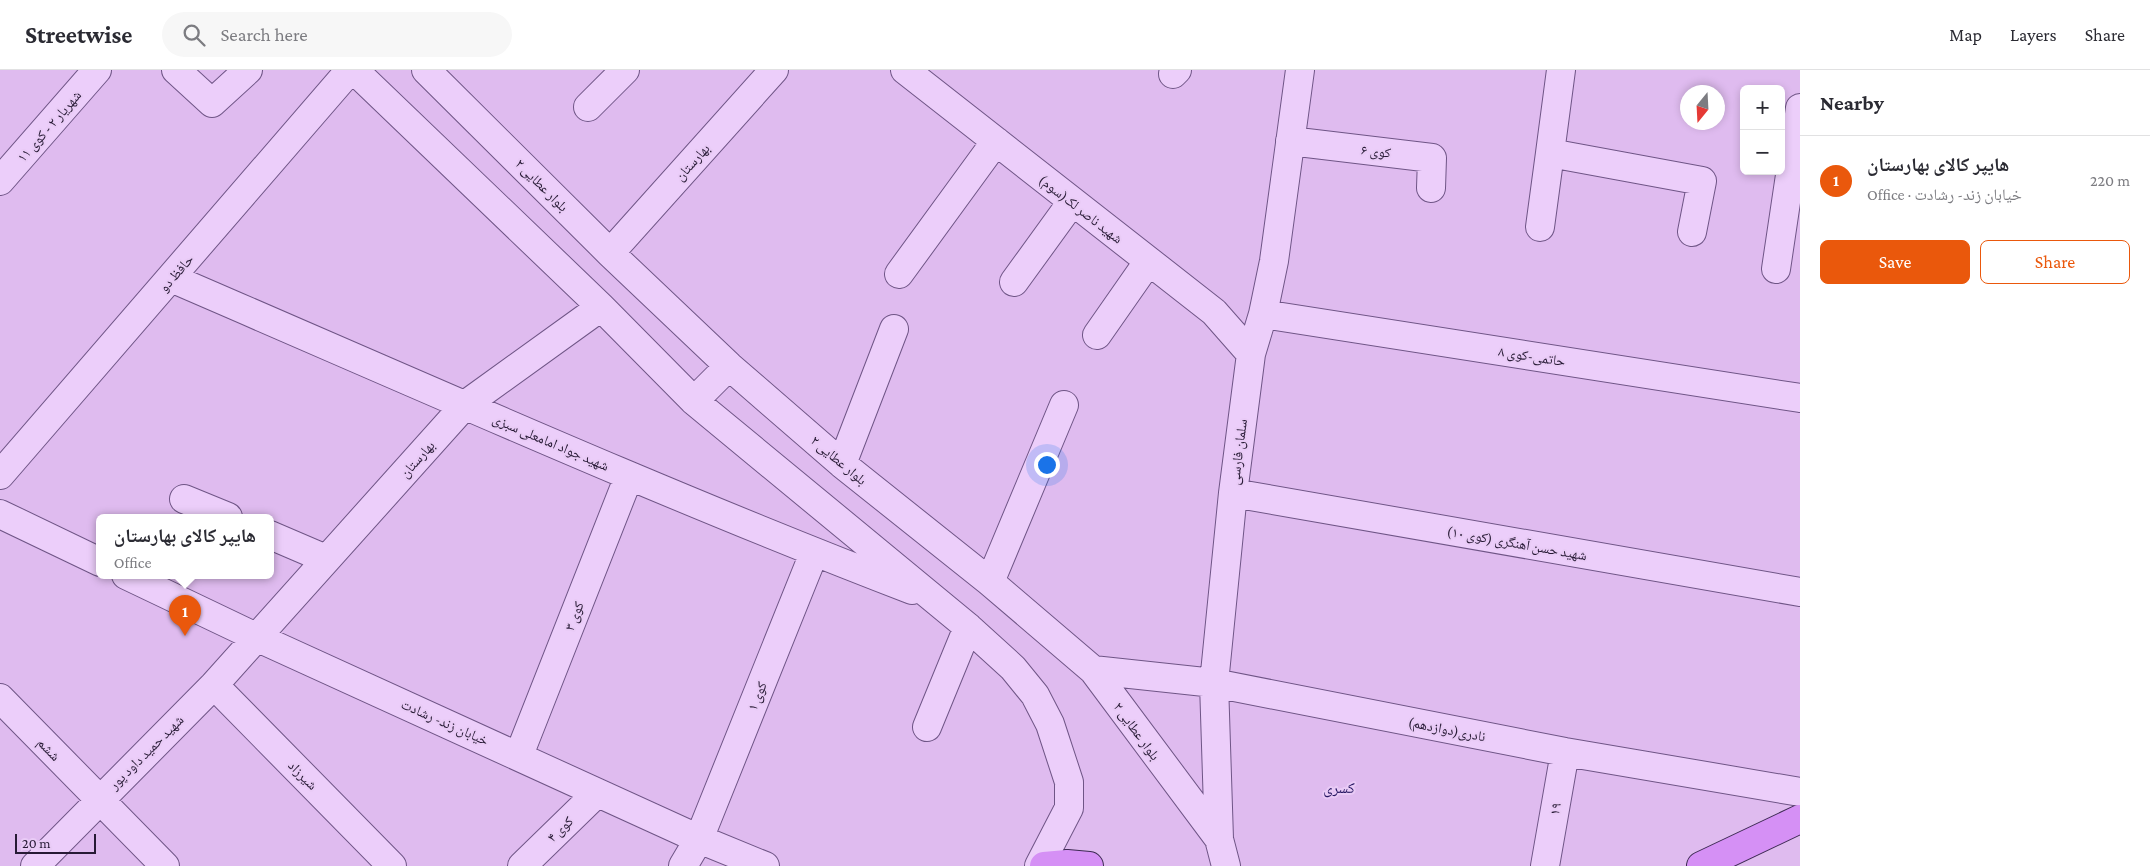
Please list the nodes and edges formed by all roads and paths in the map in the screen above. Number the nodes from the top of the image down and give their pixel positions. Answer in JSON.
{"nodes":[{"id":1,"x":97,"y":70,"type":"edge"},
{"id":2,"x":176,"y":70,"type":"edge"},
{"id":3,"x":248,"y":70,"type":"edge"},
{"id":4,"x":350,"y":70,"type":"edge"},
{"id":5,"x":354,"y":70,"type":"edge"},
{"id":6,"x":426,"y":70,"type":"edge"},
{"id":7,"x":624,"y":70,"type":"edge"},
{"id":8,"x":905,"y":70,"type":"edge"},
{"id":9,"x":1300,"y":70,"type":"edge"},
{"id":10,"x":1562,"y":70,"type":"edge"},
{"id":11,"x":766,"y":73,"type":"edge"},
{"id":12,"x":588,"y":107,"type":"dead end"},
{"id":13,"x":1800,"y":108,"type":"edge"},
{"id":14,"x":996,"y":141,"type":"junction"},
{"id":15,"x":1290,"y":141,"type":"junction"},
{"id":16,"x":1550,"y":153,"type":"junction"},
{"id":17,"x":0,"y":181,"type":"edge"},
{"id":18,"x":1431,"y":188,"type":"dead end"},
{"id":19,"x":1072,"y":202,"type":"junction"},
{"id":20,"x":1540,"y":227,"type":"dead end"},
{"id":21,"x":1692,"y":232,"type":"dead end"},
{"id":22,"x":610,"y":253,"type":"junction"},
{"id":23,"x":1148,"y":262,"type":"junction"},
{"id":24,"x":1776,"y":269,"type":"dead end"},
{"id":25,"x":899,"y":274,"type":"dead end"},
{"id":26,"x":171,"y":278,"type":"junction"},
{"id":27,"x":1014,"y":282,"type":"dead end"},
{"id":28,"x":601,"y":307,"type":"junction"},
{"id":29,"x":1263,"y":314,"type":"junction"},
{"id":30,"x":894,"y":329,"type":"dead end"},
{"id":31,"x":1097,"y":335,"type":"dead end"},
{"id":32,"x":1251,"y":354,"type":"junction"},
{"id":33,"x":730,"y":366,"type":"junction"},
{"id":34,"x":1800,"y":398,"type":"edge"},
{"id":35,"x":694,"y":401,"type":"junction"},
{"id":36,"x":465,"y":405,"type":"junction"},
{"id":37,"x":1064,"y":405,"type":"dead end"},
{"id":38,"x":842,"y":464,"type":"junction"},
{"id":39,"x":0,"y":475,"type":"edge"},
{"id":40,"x":629,"y":476,"type":"junction"},
{"id":41,"x":1233,"y":493,"type":"junction"},
{"id":42,"x":184,"y":499,"type":"dead end"},
{"id":43,"x":0,"y":514,"type":"edge"},
{"id":44,"x":221,"y":514,"type":"edge"},
{"id":45,"x":274,"y":537,"type":"edge"},
{"id":46,"x":814,"y":553,"type":"junction"},
{"id":47,"x":326,"y":559,"type":"junction"},
{"id":48,"x":96,"y":560,"type":"edge"},
{"id":49,"x":134,"y":579,"type":"edge"},
{"id":50,"x":990,"y":582,"type":"junction"},
{"id":51,"x":1800,"y":592,"type":"edge"},
{"id":52,"x":934,"y":599,"type":"junction"},
{"id":53,"x":968,"y":627,"type":"junction"},
{"id":54,"x":256,"y":637,"type":"junction"},
{"id":55,"x":1093,"y":670,"type":"junction"},
{"id":56,"x":1214,"y":682,"type":"junction"},
{"id":57,"x":214,"y":685,"type":"junction"},
{"id":58,"x":0,"y":698,"type":"edge"},
{"id":59,"x":927,"y":727,"type":"dead end"},
{"id":60,"x":1564,"y":752,"type":"junction"},
{"id":61,"x":520,"y":756,"type":"junction"},
{"id":62,"x":1800,"y":792,"type":"edge"},
{"id":63,"x":597,"y":793,"type":"junction"},
{"id":64,"x":99,"y":800,"type":"junction"},
{"id":65,"x":1800,"y":819,"type":"edge"},
{"id":66,"x":700,"y":839,"type":"junction"},
{"id":67,"x":1219,"y":839,"type":"junction"},
{"id":68,"x":34,"y":866,"type":"edge"},
{"id":69,"x":165,"y":866,"type":"edge"},
{"id":70,"x":392,"y":866,"type":"edge"},
{"id":71,"x":522,"y":866,"type":"edge"},
{"id":72,"x":683,"y":866,"type":"edge"},
{"id":73,"x":765,"y":866,"type":"edge"},
{"id":74,"x":1039,"y":866,"type":"edge"},
{"id":75,"x":1044,"y":866,"type":"edge"},
{"id":76,"x":1089,"y":866,"type":"edge"},
{"id":77,"x":1226,"y":866,"type":"edge"},
{"id":78,"x":1545,"y":866,"type":"edge"},
{"id":79,"x":1700,"y":866,"type":"edge"}],
"edges":[{"from":1,"to":17,"type":"street","name":"شهریار ۲ - کوی ۱۱"},
{"from":2,"to":3,"type":"street"},
{"from":4,"to":26,"type":"street","name":"حافظ دو"},
{"from":5,"to":28,"type":"street"},
{"from":6,"to":22,"type":"street","name":"بلوار عطایی ۲"},
{"from":7,"to":12,"type":"street"},
{"from":8,"to":14,"type":"street","name":"شهید ناصر لک(سوم)"},
{"from":9,"to":15,"type":"street","name":"سلمان فارسی"},
{"from":10,"to":16,"type":"street"},
{"from":11,"to":22,"type":"street","name":"بهارستان"},
{"from":13,"to":24,"type":"street"},
{"from":14,"to":19,"type":"street","name":"شهید ناصر لک(سوم)"},
{"from":14,"to":25,"type":"street"},
{"from":15,"to":18,"type":"street","name":"کوی ۶"},
{"from":15,"to":29,"type":"street","name":"سلمان فارسی"},
{"from":16,"to":20,"type":"street"},
{"from":16,"to":21,"type":"street"},
{"from":19,"to":23,"type":"street","name":"شهید ناصر لک(سوم)"},
{"from":19,"to":27,"type":"street"},
{"from":22,"to":33,"type":"street","name":"بلوار عطایی ۲"},
{"from":23,"to":31,"type":"street"},
{"from":23,"to":32,"type":"street","name":"شهید ناصر لک(سوم)"},
{"from":26,"to":36,"type":"street","name":"شهید جواد امامعلی سبزی"},
{"from":26,"to":39,"type":"street","name":"حافظ دو"},
{"from":28,"to":35,"type":"street"},
{"from":28,"to":36,"type":"street","name":"بهارستان"},
{"from":29,"to":32,"type":"street","name":"سلمان فارسی"},
{"from":29,"to":34,"type":"street","name":"حاتمی-کوی ۸"},
{"from":30,"to":38,"type":"street"},
{"from":32,"to":41,"type":"street","name":"سلمان فارسی"},
{"from":33,"to":35,"type":"street"},
{"from":33,"to":38,"type":"street","name":"بلوار عطایی ۲"},
{"from":35,"to":52,"type":"street"},
{"from":36,"to":40,"type":"street","name":"شهید جواد امامعلی سبزی"},
{"from":36,"to":47,"type":"street","name":"بهارستان"},
{"from":37,"to":50,"type":"street"},
{"from":38,"to":50,"type":"street","name":"بلوار عطایی ۲"},
{"from":40,"to":46,"type":"street","name":"شهید جواد امامعلی سبزی"},
{"from":40,"to":61,"type":"street","name":"کوی ۳"},
{"from":41,"to":51,"type":"street","name":"شهید حسن آهنگری (کوی ۱۰)"},
{"from":41,"to":56,"type":"street","name":"سلمان فارسی"},
{"from":42,"to":44,"type":"street"},
{"from":43,"to":48,"type":"street"},
{"from":45,"to":47,"type":"street"},
{"from":46,"to":52,"type":"street","name":"شهید جواد امامعلی سبزی"},
{"from":46,"to":66,"type":"street","name":"کوی ۱"},
{"from":47,"to":54,"type":"street","name":"بهارستان"},
{"from":49,"to":54,"type":"street","name":"خیابان زند- رشادت"},
{"from":50,"to":55,"type":"street","name":"بلوار عطایی ۲"},
{"from":52,"to":53,"type":"street"},
{"from":53,"to":59,"type":"street"},
{"from":53,"to":74,"type":"street"},
{"from":54,"to":57,"type":"street","name":"شهید حمید داود پور"},
{"from":54,"to":61,"type":"street","name":"خیابان زند- رشادت"},
{"from":55,"to":56,"type":"street","name":"نادری(دوازدهم)"},
{"from":55,"to":67,"type":"street","name":"بلوار عطایی ۲"},
{"from":56,"to":60,"type":"street","name":"نادری(دوازدهم)"},
{"from":56,"to":67,"type":"street","name":"سلمان فارسی"},
{"from":57,"to":64,"type":"street","name":"شهید حمید داود پور"},
{"from":57,"to":70,"type":"street","name":"شیرزاد"},
{"from":58,"to":64,"type":"street","name":"ششم"},
{"from":60,"to":62,"type":"street","name":"نادری(دوازدهم)"},
{"from":60,"to":78,"type":"street","name":"۱۹"},
{"from":61,"to":63,"type":"street","name":"خیابان زند- رشادت"},
{"from":63,"to":66,"type":"street","name":"خیابان زند- رشادت"},
{"from":63,"to":71,"type":"street","name":"کوی ۴"},
{"from":64,"to":68,"type":"street","name":"شهید حمید داود پور"},
{"from":64,"to":69,"type":"street","name":"ششم"},
{"from":65,"to":79,"type":"main road"},
{"from":66,"to":72,"type":"street"},
{"from":66,"to":73,"type":"street","name":"خیابان زند- رشادت"},
{"from":67,"to":77,"type":"street","name":"بلوار عطایی ۲"},
{"from":75,"to":76,"type":"main road"}]}
